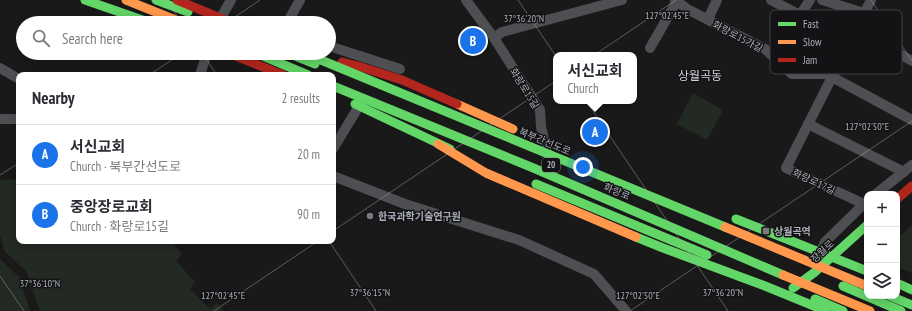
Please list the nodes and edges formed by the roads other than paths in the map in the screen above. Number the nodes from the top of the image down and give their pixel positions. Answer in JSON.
{"nodes":[{"id":1,"x":85,"y":0,"type":"edge"},
{"id":2,"x":126,"y":0,"type":"edge"},
{"id":3,"x":156,"y":0,"type":"edge"},
{"id":4,"x":176,"y":0,"type":"edge"},
{"id":5,"x":231,"y":0,"type":"edge"},
{"id":6,"x":300,"y":0,"type":"edge"},
{"id":7,"x":466,"y":0,"type":"edge"},
{"id":8,"x":622,"y":0,"type":"edge"},
{"id":9,"x":717,"y":0,"type":"edge"},
{"id":10,"x":771,"y":0,"type":"edge"},
{"id":11,"x":810,"y":0,"type":"edge"},
{"id":12,"x":822,"y":0,"type":"edge"},
{"id":13,"x":871,"y":0,"type":"edge"},
{"id":14,"x":676,"y":1,"type":"edge"},
{"id":15,"x":790,"y":10,"type":"edge"},
{"id":16,"x":803,"y":10,"type":"edge"},
{"id":17,"x":854,"y":10,"type":"edge"},
{"id":18,"x":866,"y":10,"type":"edge"},
{"id":19,"x":133,"y":16,"type":"edge"},
{"id":20,"x":166,"y":16,"type":"edge"},
{"id":21,"x":198,"y":16,"type":"edge"},
{"id":22,"x":215,"y":16,"type":"edge"},
{"id":23,"x":221,"y":16,"type":"edge"},
{"id":24,"x":291,"y":16,"type":"edge"},
{"id":25,"x":708,"y":19,"type":"junction"},
{"id":26,"x":494,"y":38,"type":"junction"},
{"id":27,"x":336,"y":48,"type":"edge"},
{"id":28,"x":650,"y":48,"type":"dead end"},
{"id":29,"x":770,"y":54,"type":"edge"},
{"id":30,"x":902,"y":55,"type":"edge"},
{"id":31,"x":205,"y":60,"type":"edge"},
{"id":32,"x":246,"y":60,"type":"edge"},
{"id":33,"x":273,"y":60,"type":"edge"},
{"id":34,"x":304,"y":60,"type":"edge"},
{"id":35,"x":320,"y":60,"type":"edge"},
{"id":36,"x":333,"y":60,"type":"edge"},
{"id":37,"x":912,"y":61,"type":"edge"},
{"id":38,"x":0,"y":68,"type":"edge"},
{"id":39,"x":400,"y":69,"type":"dead end"},
{"id":40,"x":201,"y":72,"type":"edge"},
{"id":41,"x":276,"y":72,"type":"edge"},
{"id":42,"x":301,"y":72,"type":"edge"},
{"id":43,"x":331,"y":72,"type":"edge"},
{"id":44,"x":336,"y":74,"type":"edge"},
{"id":45,"x":792,"y":74,"type":"edge"},
{"id":46,"x":825,"y":74,"type":"edge"},
{"id":47,"x":825,"y":74,"type":"edge"},
{"id":48,"x":834,"y":74,"type":"edge"},
{"id":49,"x":16,"y":77,"type":"edge"},
{"id":50,"x":832,"y":77,"type":"junction"},
{"id":51,"x":336,"y":87,"type":"edge"},
{"id":52,"x":336,"y":96,"type":"edge"},
{"id":53,"x":388,"y":97,"type":"junction"},
{"id":54,"x":359,"y":106,"type":"junction"},
{"id":55,"x":0,"y":119,"type":"edge"},
{"id":56,"x":16,"y":119,"type":"edge"},
{"id":57,"x":912,"y":120,"type":"edge"},
{"id":58,"x":808,"y":124,"type":"junction"},
{"id":59,"x":517,"y":131,"type":"dead end"},
{"id":60,"x":535,"y":138,"type":"dead end"},
{"id":61,"x":336,"y":144,"type":"edge"},
{"id":62,"x":438,"y":144,"type":"junction"},
{"id":63,"x":502,"y":144,"type":"dead end"},
{"id":64,"x":557,"y":147,"type":"dead end"},
{"id":65,"x":548,"y":164,"type":"dead end"},
{"id":66,"x":908,"y":169,"type":"edge"},
{"id":67,"x":573,"y":174,"type":"dead end"},
{"id":68,"x":516,"y":176,"type":"dead end"},
{"id":69,"x":336,"y":177,"type":"edge"},
{"id":70,"x":530,"y":182,"type":"dead end"},
{"id":71,"x":912,"y":186,"type":"edge"},
{"id":72,"x":880,"y":191,"type":"edge"},
{"id":73,"x":900,"y":196,"type":"edge"},
{"id":74,"x":864,"y":202,"type":"edge"},
{"id":75,"x":864,"y":203,"type":"edge"},
{"id":76,"x":727,"y":215,"type":"dead end"},
{"id":77,"x":865,"y":227,"type":"edge"},
{"id":78,"x":864,"y":270,"type":"edge"},
{"id":79,"x":815,"y":272,"type":"junction"},
{"id":80,"x":864,"y":285,"type":"edge"},
{"id":81,"x":900,"y":285,"type":"edge"},
{"id":82,"x":790,"y":290,"type":"junction"},
{"id":83,"x":912,"y":290,"type":"edge"},
{"id":84,"x":897,"y":299,"type":"edge"},
{"id":85,"x":912,"y":305,"type":"edge"},
{"id":86,"x":835,"y":310,"type":"edge"},
{"id":87,"x":896,"y":310,"type":"edge"},
{"id":88,"x":626,"y":311,"type":"edge"},
{"id":89,"x":870,"y":311,"type":"edge"}],
"edges":[{"from":1,"to":19,"type":"main road"},
{"from":2,"to":20,"type":"main road"},
{"from":3,"to":21,"type":"main road"},
{"from":4,"to":22,"type":"main road","bridge":true},
{"from":5,"to":23,"type":"street"},
{"from":6,"to":24,"type":"street"},
{"from":7,"to":26,"type":"street","name":"화랑로15길"},
{"from":8,"to":26,"type":"street"},
{"from":9,"to":25,"type":"street","name":"화랑로15가길"},
{"from":10,"to":15,"type":"street"},
{"from":11,"to":16,"type":"street"},
{"from":12,"to":17,"type":"street"},
{"from":13,"to":18,"type":"street","name":"화랑로17길"},
{"from":14,"to":25,"type":"street","name":"화랑로15가길"},
{"from":14,"to":28,"type":"street","name":"화랑로15가길"},
{"from":25,"to":29,"type":"street","name":"화랑로15가길"},
{"from":26,"to":65,"type":"street","name":"화랑로15길"},
{"from":27,"to":39,"type":"street"},
{"from":30,"to":37,"type":"street"},
{"from":31,"to":40,"type":"street"},
{"from":32,"to":41,"type":"main road"},
{"from":33,"to":42,"type":"main road"},
{"from":34,"to":43,"type":"main road"},
{"from":35,"to":80,"type":"main road","name":"북부간선도로","bridge":true},
{"from":36,"to":59,"type":"main road"},
{"from":38,"to":49,"type":"street"},
{"from":44,"to":53,"type":"main road"},
{"from":45,"to":46,"type":"street","name":"화랑로15가길"},
{"from":47,"to":50,"type":"street","name":"화랑로15가길"},
{"from":48,"to":50,"type":"street","name":"화랑로17길"},
{"from":50,"to":57,"type":"street"},
{"from":50,"to":58,"type":"street","name":"화랑로17길"},
{"from":51,"to":89,"type":"main road","bridge":true},
{"from":52,"to":54,"type":"main road"},
{"from":53,"to":54,"type":"main road"},
{"from":53,"to":63,"type":"main road"},
{"from":54,"to":61,"type":"street"},
{"from":54,"to":62,"type":"main road"},
{"from":55,"to":56,"type":"street"},
{"from":58,"to":66,"type":"street"},
{"from":58,"to":74,"type":"street","name":"화랑로17길"},
{"from":60,"to":64,"type":"main road"},
{"from":62,"to":68,"type":"main road"},
{"from":62,"to":86,"type":"main road"},
{"from":66,"to":72,"type":"street"},
{"from":67,"to":79,"type":"main road","name":"화랑로","number":"20"},
{"from":69,"to":88,"type":"street"},
{"from":70,"to":82,"type":"main road","number":"20"},
{"from":71,"to":73,"type":"main road"},
{"from":75,"to":79,"type":"street","name":"화랑로17길"},
{"from":76,"to":78,"type":"main road","bridge":true},
{"from":77,"to":79,"type":"main road","name":"장월로"},
{"from":79,"to":82,"type":"main road","name":"장월로"},
{"from":79,"to":87,"type":"main road","name":"화랑로","number":"20"},
{"from":81,"to":83,"type":"main road"},
{"from":82,"to":86,"type":"main road","number":"20"},
{"from":84,"to":85,"type":"main road"}]}
